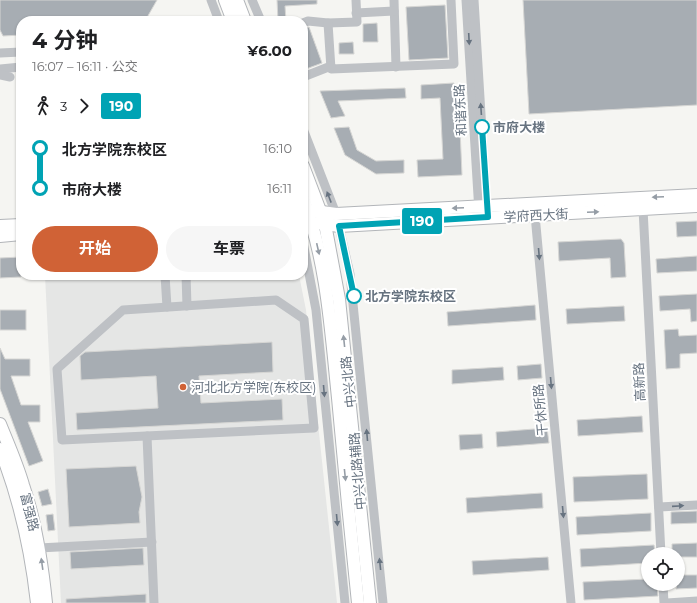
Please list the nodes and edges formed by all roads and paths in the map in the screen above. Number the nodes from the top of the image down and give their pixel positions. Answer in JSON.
{"nodes":[{"id":1,"x":211,"y":0,"type":"edge"},
{"id":2,"x":225,"y":0,"type":"edge"},
{"id":3,"x":237,"y":0,"type":"edge"},
{"id":4,"x":252,"y":0,"type":"edge"},
{"id":5,"x":356,"y":0,"type":"edge"},
{"id":6,"x":394,"y":0,"type":"edge"},
{"id":7,"x":451,"y":0,"type":"edge"},
{"id":8,"x":466,"y":0,"type":"edge"},
{"id":9,"x":474,"y":0,"type":"edge"},
{"id":10,"x":394,"y":11,"type":"junction"},
{"id":11,"x":356,"y":13,"type":"junction"},
{"id":12,"x":217,"y":16,"type":"edge"},
{"id":13,"x":231,"y":16,"type":"edge"},
{"id":14,"x":243,"y":16,"type":"edge"},
{"id":15,"x":258,"y":16,"type":"edge"},
{"id":16,"x":308,"y":20,"type":"edge"},
{"id":17,"x":328,"y":23,"type":"junction"},
{"id":18,"x":16,"y":52,"type":"edge"},
{"id":19,"x":0,"y":53,"type":"edge"},
{"id":20,"x":331,"y":66,"type":"junction"},
{"id":21,"x":396,"y":66,"type":"junction"},
{"id":22,"x":16,"y":68,"type":"edge"},
{"id":23,"x":0,"y":69,"type":"edge"},
{"id":24,"x":0,"y":75,"type":"edge"},
{"id":25,"x":308,"y":75,"type":"edge"},
{"id":26,"x":10,"y":77,"type":"dead end"},
{"id":27,"x":308,"y":142,"type":"edge"},
{"id":28,"x":308,"y":178,"type":"edge"},
{"id":29,"x":697,"y":195,"type":"edge"},
{"id":30,"x":697,"y":206,"type":"edge"},
{"id":31,"x":644,"y":209,"type":"junction"},
{"id":32,"x":322,"y":212,"type":"junction"},
{"id":33,"x":483,"y":212,"type":"junction"},
{"id":34,"x":536,"y":215,"type":"junction"},
{"id":35,"x":308,"y":216,"type":"edge"},
{"id":36,"x":308,"y":217,"type":"edge"},
{"id":37,"x":337,"y":220,"type":"junction"},
{"id":38,"x":308,"y":223,"type":"edge"},
{"id":39,"x":325,"y":224,"type":"junction"},
{"id":40,"x":16,"y":225,"type":"edge"},
{"id":41,"x":0,"y":226,"type":"edge"},
{"id":42,"x":16,"y":234,"type":"edge"},
{"id":43,"x":0,"y":236,"type":"edge"},
{"id":44,"x":308,"y":268,"type":"edge"},
{"id":45,"x":165,"y":280,"type":"edge"},
{"id":46,"x":186,"y":280,"type":"edge"},
{"id":47,"x":187,"y":306,"type":"junction"},
{"id":48,"x":167,"y":307,"type":"junction"},
{"id":49,"x":0,"y":424,"type":"edge"},
{"id":50,"x":147,"y":436,"type":"junction"},
{"id":51,"x":0,"y":449,"type":"edge"},
{"id":52,"x":697,"y":505,"type":"edge"},
{"id":53,"x":659,"y":507,"type":"junction"},
{"id":54,"x":152,"y":542,"type":"junction"},
{"id":55,"x":661,"y":547,"type":"edge"},
{"id":56,"x":39,"y":548,"type":"junction"},
{"id":57,"x":664,"y":591,"type":"edge"},
{"id":58,"x":697,"y":601,"type":"edge"},
{"id":59,"x":37,"y":603,"type":"edge"},
{"id":60,"x":46,"y":603,"type":"edge"},
{"id":61,"x":154,"y":603,"type":"edge"},
{"id":62,"x":345,"y":603,"type":"edge"},
{"id":63,"x":358,"y":603,"type":"edge"},
{"id":64,"x":370,"y":603,"type":"edge"},
{"id":65,"x":383,"y":603,"type":"edge"},
{"id":66,"x":571,"y":603,"type":"edge"},
{"id":67,"x":665,"y":603,"type":"edge"}],
"edges":[{"from":1,"to":12,"type":"street"},
{"from":2,"to":13,"type":"main road"},
{"from":3,"to":14,"type":"main road"},
{"from":4,"to":15,"type":"street"},
{"from":5,"to":11,"type":"street"},
{"from":6,"to":10,"type":"street"},
{"from":7,"to":21,"type":"street"},
{"from":8,"to":33,"type":"street","name":"和谐东路","one_way":true},
{"from":33,"to":9,"type":"street","name":"和谐东路","one_way":true},
{"from":10,"to":11,"type":"street"},
{"from":10,"to":21,"type":"street"},
{"from":11,"to":17,"type":"street"},
{"from":16,"to":17,"type":"street"},
{"from":17,"to":20,"type":"street"},
{"from":18,"to":19,"type":"street"},
{"from":20,"to":21,"type":"street"},
{"from":20,"to":25,"type":"street"},
{"from":22,"to":23,"type":"street"},
{"from":24,"to":26,"type":"street"},
{"from":37,"to":27,"type":"street","name":"中兴北路辅路","one_way":true},
{"from":28,"to":32,"type":"main road","name":"中兴北路"},
{"from":29,"to":33,"type":"main road","name":"学府西大街","one_way":true},
{"from":30,"to":31,"type":"main road","name":"学府西大街"},
{"from":34,"to":31,"type":"main road","name":"学府西大街","one_way":true},
{"from":31,"to":53,"type":"street","name":"高新路"},
{"from":32,"to":35,"type":"main road","name":"学府西大街"},
{"from":32,"to":37,"type":"main road","name":"学府西大街"},
{"from":32,"to":39,"type":"main road","name":"中兴北路"},
{"from":33,"to":34,"type":"main road","name":"学府西大街"},
{"from":33,"to":37,"type":"main road","name":"学府西大街"},
{"from":34,"to":66,"type":"street","name":"干休所路","one_way":true},
{"from":36,"to":39,"type":"main road","name":"学府西大街"},
{"from":37,"to":39,"type":"main road","name":"学府西大街"},
{"from":65,"to":37,"type":"street","name":"中兴北路辅路","one_way":true},
{"from":38,"to":63,"type":"main road","name":"中兴北路","one_way":true},
{"from":64,"to":39,"type":"main road","name":"中兴北路","one_way":true},
{"from":40,"to":41,"type":"main road"},
{"from":42,"to":43,"type":"main road"},
{"from":44,"to":62,"type":"street","name":"中兴北路辅路","one_way":true},
{"from":45,"to":48,"type":"street"},
{"from":46,"to":47,"type":"street"},
{"from":47,"to":48,"type":"street"},
{"from":47,"to":50,"type":"street"},
{"from":48,"to":50,"type":"street"},
{"from":49,"to":56,"type":"main road","name":"富强路"},
{"from":50,"to":54,"type":"street"},
{"from":51,"to":59,"type":"main road","name":"富强路"},
{"from":53,"to":52,"type":"street","one_way":true},
{"from":53,"to":55,"type":"street","name":"高新路"},
{"from":54,"to":56,"type":"street"},
{"from":54,"to":61,"type":"street"},
{"from":60,"to":56,"type":"main road","name":"富强路","one_way":true},
{"from":57,"to":67,"type":"street"},
{"from":58,"to":67,"type":"street"}]}
